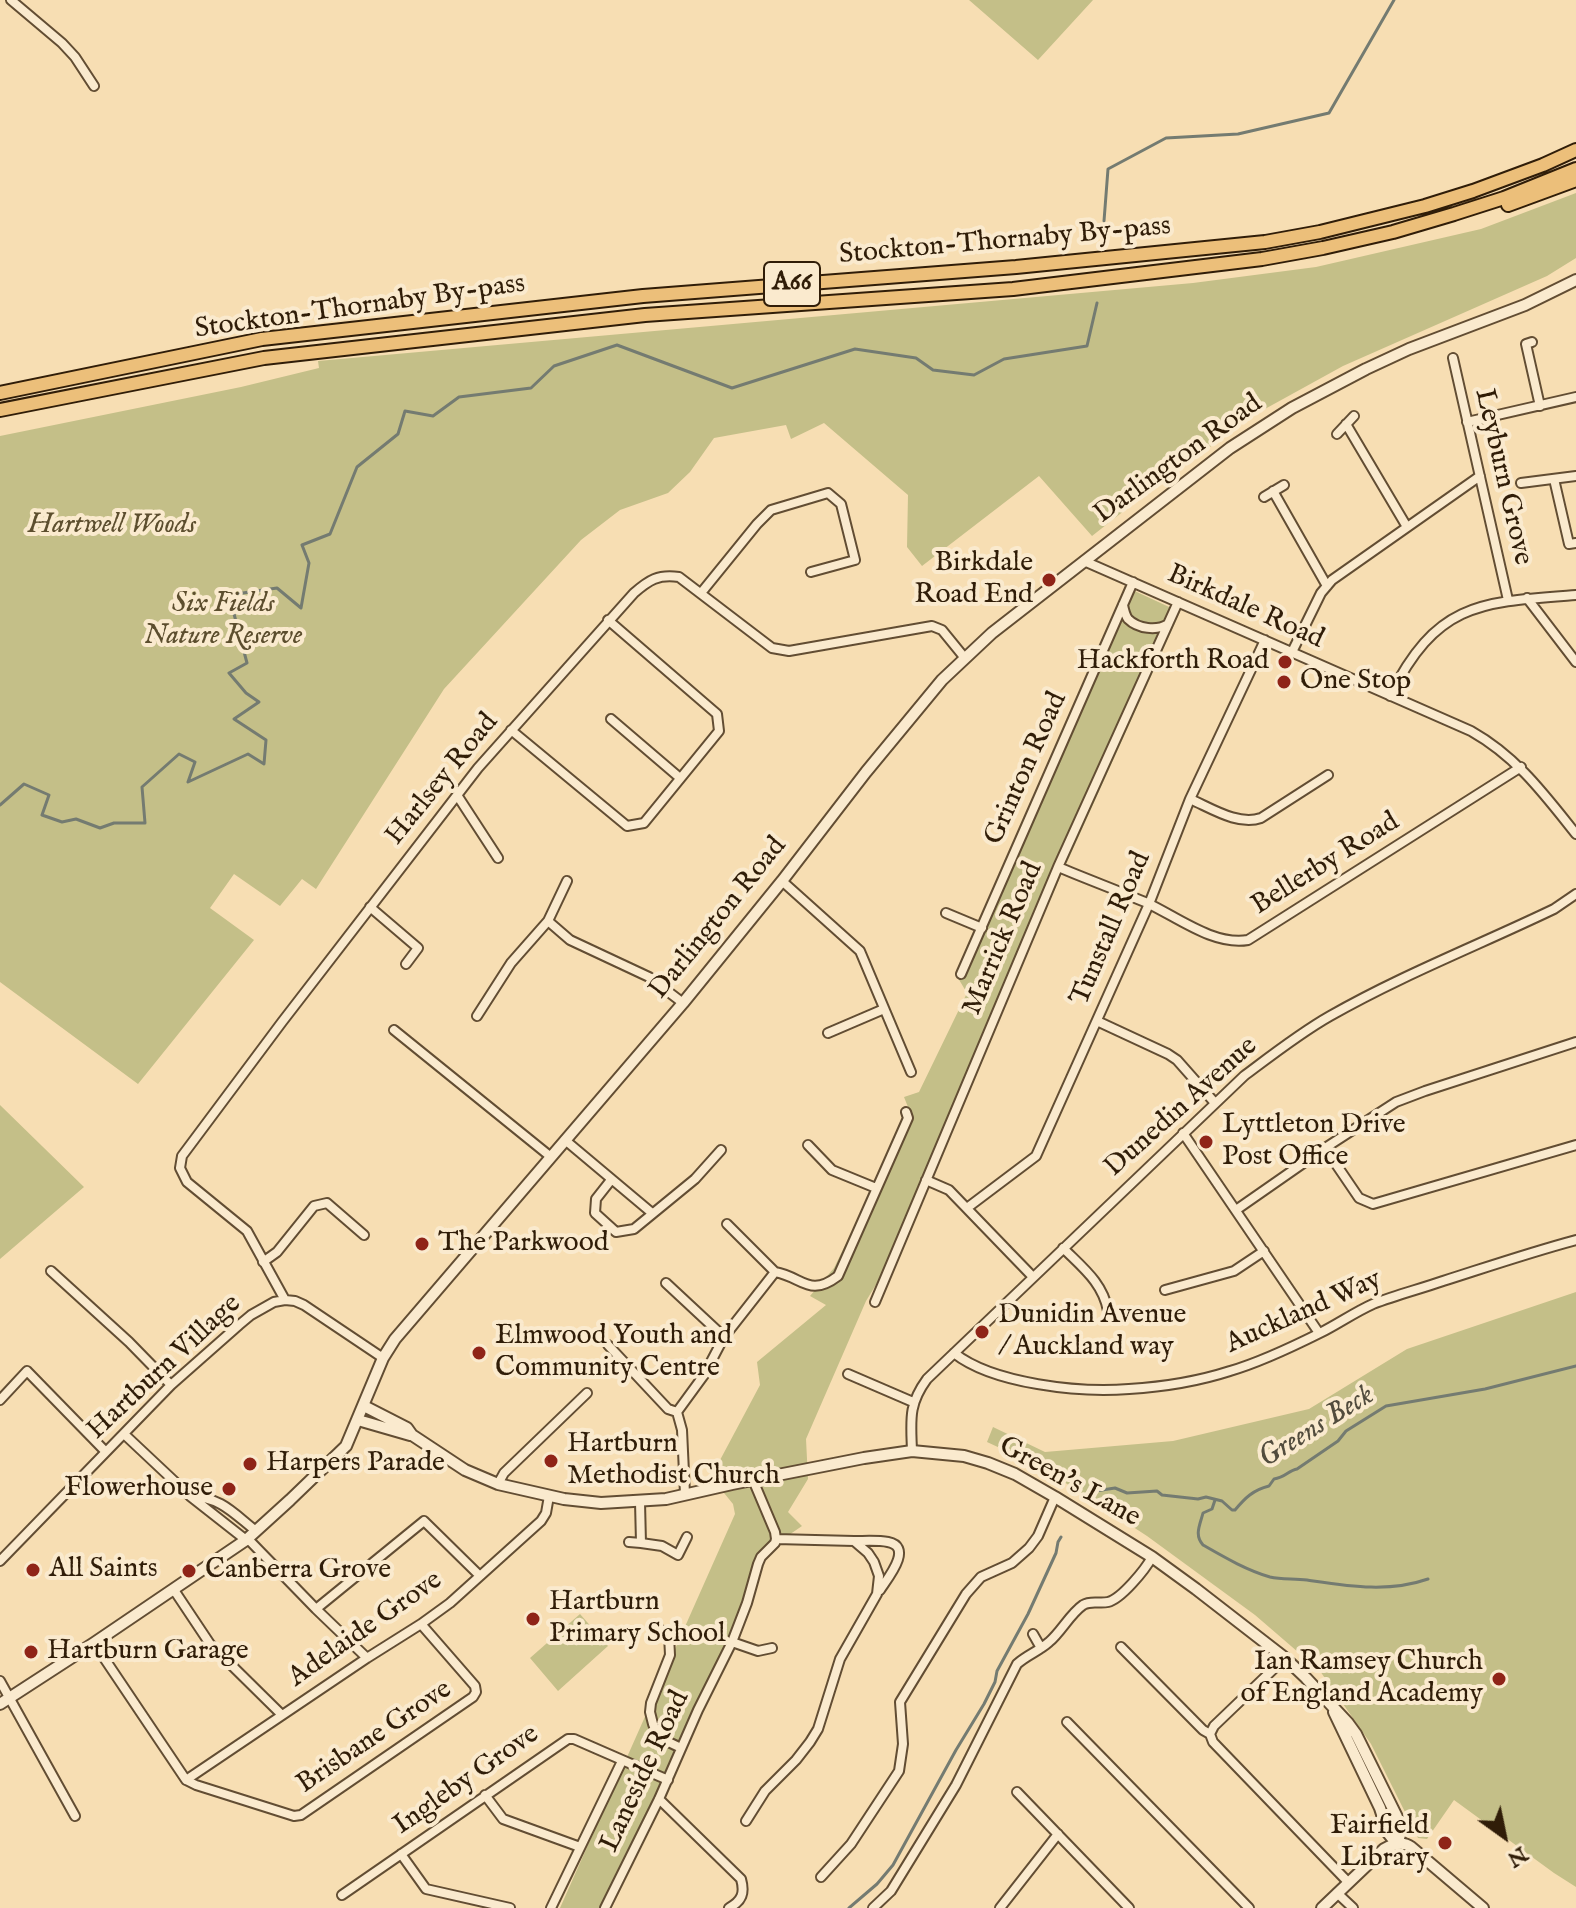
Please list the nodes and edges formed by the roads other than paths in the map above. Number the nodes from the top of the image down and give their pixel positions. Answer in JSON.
{"nodes":[{"id":1,"x":11,"y":0,"type":"edge"},
{"id":2,"x":94,"y":86,"type":"dead end"},
{"id":3,"x":1576,"y":140,"type":"edge"},
{"id":4,"x":1576,"y":150,"type":"edge"},
{"id":5,"x":1576,"y":169,"type":"edge"},
{"id":6,"x":1576,"y":180,"type":"edge"},
{"id":7,"x":1473,"y":191,"type":"junction"},
{"id":8,"x":1454,"y":214,"type":"junction"},
{"id":9,"x":1576,"y":280,"type":"edge"},
{"id":10,"x":1532,"y":342,"type":"dead end"},
{"id":11,"x":1451,"y":362,"type":"dead end"},
{"id":12,"x":0,"y":393,"type":"edge"},
{"id":13,"x":1576,"y":397,"type":"edge"},
{"id":14,"x":1540,"y":406,"type":"junction"},
{"id":15,"x":0,"y":410,"type":"edge"},
{"id":16,"x":1354,"y":416,"type":"dead end"},
{"id":17,"x":1467,"y":422,"type":"junction"},
{"id":18,"x":1346,"y":424,"type":"junction"},
{"id":19,"x":1337,"y":434,"type":"dead end"},
{"id":20,"x":1480,"y":476,"type":"junction"},
{"id":21,"x":1576,"y":476,"type":"edge"},
{"id":22,"x":1554,"y":479,"type":"junction"},
{"id":23,"x":1521,"y":483,"type":"dead end"},
{"id":24,"x":1284,"y":485,"type":"dead end"},
{"id":25,"x":1273,"y":491,"type":"junction"},
{"id":26,"x":1264,"y":497,"type":"dead end"},
{"id":27,"x":1407,"y":527,"type":"junction"},
{"id":28,"x":1576,"y":543,"type":"edge"},
{"id":29,"x":1084,"y":561,"type":"junction"},
{"id":30,"x":811,"y":572,"type":"dead end"},
{"id":31,"x":1133,"y":582,"type":"junction"},
{"id":32,"x":1327,"y":586,"type":"junction"},
{"id":33,"x":701,"y":593,"type":"junction"},
{"id":34,"x":1576,"y":595,"type":"edge"},
{"id":35,"x":1527,"y":598,"type":"junction"},
{"id":36,"x":1508,"y":600,"type":"junction"},
{"id":37,"x":1178,"y":602,"type":"junction"},
{"id":38,"x":1123,"y":604,"type":"junction"},
{"id":39,"x":608,"y":620,"type":"junction"},
{"id":40,"x":1169,"y":623,"type":"junction"},
{"id":41,"x":1265,"y":640,"type":"junction"},
{"id":42,"x":1292,"y":652,"type":"junction"},
{"id":43,"x":964,"y":657,"type":"junction"},
{"id":44,"x":1576,"y":662,"type":"edge"},
{"id":45,"x":1390,"y":696,"type":"junction"},
{"id":46,"x":611,"y":719,"type":"dead end"},
{"id":47,"x":511,"y":730,"type":"junction"},
{"id":48,"x":1521,"y":767,"type":"junction"},
{"id":49,"x":1328,"y":775,"type":"dead end"},
{"id":50,"x":680,"y":778,"type":"junction"},
{"id":51,"x":457,"y":795,"type":"junction"},
{"id":52,"x":1190,"y":799,"type":"junction"},
{"id":53,"x":1576,"y":834,"type":"edge"},
{"id":54,"x":498,"y":858,"type":"dead end"},
{"id":55,"x":1058,"y":867,"type":"junction"},
{"id":56,"x":567,"y":881,"type":"dead end"},
{"id":57,"x":782,"y":881,"type":"junction"},
{"id":58,"x":1576,"y":894,"type":"edge"},
{"id":59,"x":1149,"y":904,"type":"junction"},
{"id":60,"x":370,"y":907,"type":"junction"},
{"id":61,"x":946,"y":913,"type":"dead end"},
{"id":62,"x":548,"y":921,"type":"junction"},
{"id":63,"x":982,"y":928,"type":"junction"},
{"id":64,"x":966,"y":963,"type":"junction"},
{"id":65,"x":406,"y":964,"type":"dead end"},
{"id":66,"x":978,"y":969,"type":"dead end"},
{"id":67,"x":961,"y":974,"type":"dead end"},
{"id":68,"x":683,"y":1003,"type":"junction"},
{"id":69,"x":884,"y":1009,"type":"junction"},
{"id":70,"x":477,"y":1016,"type":"dead end"},
{"id":71,"x":1097,"y":1021,"type":"junction"},
{"id":72,"x":394,"y":1030,"type":"dead end"},
{"id":73,"x":828,"y":1033,"type":"dead end"},
{"id":74,"x":1576,"y":1042,"type":"edge"},
{"id":75,"x":911,"y":1072,"type":"dead end"},
{"id":76,"x":1215,"y":1103,"type":"junction"},
{"id":77,"x":906,"y":1112,"type":"dead end"},
{"id":78,"x":1183,"y":1133,"type":"junction"},
{"id":79,"x":565,"y":1140,"type":"junction"},
{"id":80,"x":808,"y":1145,"type":"dead end"},
{"id":81,"x":1576,"y":1145,"type":"edge"},
{"id":82,"x":1325,"y":1148,"type":"junction"},
{"id":83,"x":721,"y":1150,"type":"dead end"},
{"id":84,"x":551,"y":1157,"type":"junction"},
{"id":85,"x":611,"y":1180,"type":"junction"},
{"id":86,"x":926,"y":1180,"type":"junction"},
{"id":87,"x":876,"y":1188,"type":"junction"},
{"id":88,"x":967,"y":1208,"type":"junction"},
{"id":89,"x":1236,"y":1210,"type":"junction"},
{"id":90,"x":652,"y":1213,"type":"junction"},
{"id":91,"x":727,"y":1224,"type":"dead end"},
{"id":92,"x":364,"y":1235,"type":"dead end"},
{"id":93,"x":1576,"y":1240,"type":"edge"},
{"id":94,"x":1063,"y":1248,"type":"junction"},
{"id":95,"x":1264,"y":1251,"type":"junction"},
{"id":96,"x":263,"y":1262,"type":"junction"},
{"id":97,"x":51,"y":1271,"type":"dead end"},
{"id":98,"x":775,"y":1272,"type":"junction"},
{"id":99,"x":1033,"y":1277,"type":"junction"},
{"id":100,"x":666,"y":1283,"type":"dead end"},
{"id":101,"x":1165,"y":1290,"type":"dead end"},
{"id":102,"x":875,"y":1297,"type":"dead end"},
{"id":103,"x":285,"y":1300,"type":"junction"},
{"id":104,"x":1108,"y":1311,"type":"dead end"},
{"id":105,"x":1319,"y":1333,"type":"junction"},
{"id":106,"x":724,"y":1337,"type":"junction"},
{"id":107,"x":608,"y":1345,"type":"dead end"},
{"id":108,"x":954,"y":1353,"type":"junction"},
{"id":109,"x":383,"y":1358,"type":"junction"},
{"id":110,"x":848,"y":1374,"type":"dead end"},
{"id":111,"x":171,"y":1385,"type":"junction"},
{"id":112,"x":587,"y":1393,"type":"dead end"},
{"id":113,"x":0,"y":1400,"type":"edge"},
{"id":114,"x":913,"y":1402,"type":"junction"},
{"id":115,"x":364,"y":1406,"type":"junction"},
{"id":116,"x":677,"y":1412,"type":"junction"},
{"id":117,"x":358,"y":1420,"type":"junction"},
{"id":118,"x":124,"y":1434,"type":"junction"},
{"id":119,"x":412,"y":1435,"type":"junction"},
{"id":120,"x":912,"y":1451,"type":"junction"},
{"id":121,"x":106,"y":1452,"type":"junction"},
{"id":122,"x":753,"y":1480,"type":"junction"},
{"id":123,"x":498,"y":1484,"type":"junction"},
{"id":124,"x":685,"y":1494,"type":"junction"},
{"id":125,"x":549,"y":1496,"type":"junction"},
{"id":126,"x":1055,"y":1497,"type":"junction"},
{"id":127,"x":206,"y":1502,"type":"junction"},
{"id":128,"x":640,"y":1502,"type":"junction"},
{"id":129,"x":234,"y":1514,"type":"junction"},
{"id":130,"x":226,"y":1523,"type":"junction"},
{"id":131,"x":250,"y":1537,"type":"junction"},
{"id":132,"x":687,"y":1537,"type":"dead end"},
{"id":133,"x":776,"y":1539,"type":"junction"},
{"id":134,"x":854,"y":1541,"type":"junction"},
{"id":135,"x":629,"y":1542,"type":"dead end"},
{"id":136,"x":641,"y":1543,"type":"junction"},
{"id":137,"x":1152,"y":1557,"type":"junction"},
{"id":138,"x":0,"y":1561,"type":"edge"},
{"id":139,"x":480,"y":1576,"type":"junction"},
{"id":140,"x":174,"y":1590,"type":"junction"},
{"id":141,"x":877,"y":1594,"type":"junction"},
{"id":142,"x":316,"y":1609,"type":"junction"},
{"id":143,"x":421,"y":1624,"type":"junction"},
{"id":144,"x":657,"y":1628,"type":"dead end"},
{"id":145,"x":679,"y":1631,"type":"dead end"},
{"id":146,"x":1033,"y":1634,"type":"dead end"},
{"id":147,"x":669,"y":1635,"type":"junction"},
{"id":148,"x":732,"y":1642,"type":"junction"},
{"id":149,"x":94,"y":1643,"type":"junction"},
{"id":150,"x":1121,"y":1647,"type":"dead end"},
{"id":151,"x":772,"y":1648,"type":"dead end"},
{"id":152,"x":1041,"y":1648,"type":"junction"},
{"id":153,"x":367,"y":1658,"type":"junction"},
{"id":154,"x":1285,"y":1658,"type":"junction"},
{"id":155,"x":0,"y":1681,"type":"edge"},
{"id":156,"x":4,"y":1701,"type":"edge"},
{"id":157,"x":282,"y":1715,"type":"junction"},
{"id":158,"x":1067,"y":1722,"type":"dead end"},
{"id":159,"x":1210,"y":1734,"type":"junction"},
{"id":160,"x":681,"y":1748,"type":"junction"},
{"id":161,"x":622,"y":1761,"type":"junction"},
{"id":162,"x":186,"y":1780,"type":"junction"},
{"id":163,"x":668,"y":1780,"type":"junction"},
{"id":164,"x":1149,"y":1790,"type":"dead end"},
{"id":165,"x":1017,"y":1792,"type":"dead end"},
{"id":166,"x":485,"y":1795,"type":"junction"},
{"id":167,"x":1141,"y":1797,"type":"junction"},
{"id":168,"x":659,"y":1799,"type":"junction"},
{"id":169,"x":940,"y":1811,"type":"junction"},
{"id":170,"x":75,"y":1816,"type":"dead end"},
{"id":171,"x":951,"y":1819,"type":"dead end"},
{"id":172,"x":746,"y":1821,"type":"dead end"},
{"id":173,"x":1058,"y":1834,"type":"junction"},
{"id":174,"x":1397,"y":1844,"type":"junction"},
{"id":175,"x":580,"y":1847,"type":"junction"},
{"id":176,"x":401,"y":1854,"type":"junction"},
{"id":177,"x":820,"y":1861,"type":"dead end"},
{"id":178,"x":828,"y":1868,"type":"junction"},
{"id":179,"x":821,"y":1877,"type":"dead end"},
{"id":180,"x":1348,"y":1882,"type":"junction"},
{"id":181,"x":1337,"y":1893,"type":"junction"},
{"id":182,"x":342,"y":1895,"type":"dead end"},
{"id":183,"x":1003,"y":1907,"type":"edge"},
{"id":184,"x":510,"y":1908,"type":"edge"},
{"id":185,"x":551,"y":1908,"type":"edge"},
{"id":186,"x":605,"y":1908,"type":"edge"},
{"id":187,"x":729,"y":1908,"type":"edge"},
{"id":188,"x":873,"y":1908,"type":"edge"},
{"id":189,"x":1129,"y":1908,"type":"edge"},
{"id":190,"x":1249,"y":1908,"type":"edge"},
{"id":191,"x":1322,"y":1908,"type":"edge"},
{"id":192,"x":1353,"y":1908,"type":"edge"},
{"id":193,"x":1483,"y":1908,"type":"edge"}],
"edges":[{"from":1,"to":2,"type":"street"},
{"from":3,"to":7,"type":"highway"},
{"from":4,"to":7,"type":"highway","name":"Stockton-Thornaby By-pass","number":"A66"},
{"from":5,"to":8,"type":"highway","name":"Stockton-Thornaby By-pass","number":"A66"},
{"from":6,"to":8,"type":"highway","number":"A66"},
{"from":7,"to":12,"type":"highway","name":"Stockton-Thornaby By-pass","number":"A66"},
{"from":8,"to":15,"type":"highway","name":"Stockton-Thornaby By-pass","number":"A66"},
{"from":9,"to":29,"type":"street","name":"Darlington Road"},
{"from":10,"to":14,"type":"street"},
{"from":11,"to":17,"type":"street","name":"Leyburn Grove"},
{"from":13,"to":14,"type":"street"},
{"from":14,"to":17,"type":"street"},
{"from":16,"to":18,"type":"street"},
{"from":17,"to":20,"type":"street","name":"Leyburn Grove"},
{"from":18,"to":19,"type":"street"},
{"from":18,"to":27,"type":"street"},
{"from":20,"to":27,"type":"street"},
{"from":20,"to":36,"type":"street","name":"Leyburn Grove"},
{"from":21,"to":22,"type":"street"},
{"from":22,"to":23,"type":"street"},
{"from":22,"to":28,"type":"street"},
{"from":24,"to":25,"type":"street"},
{"from":25,"to":26,"type":"street"},
{"from":25,"to":32,"type":"street"},
{"from":27,"to":32,"type":"street"},
{"from":29,"to":31,"type":"street","name":"Birkdale Road"},
{"from":29,"to":43,"type":"street","name":"Darlington Road"},
{"from":30,"to":33,"type":"street"},
{"from":31,"to":37,"type":"street","name":"Birkdale Road"},
{"from":31,"to":38,"type":"street","name":"Grinton Road"},
{"from":32,"to":42,"type":"street"},
{"from":33,"to":39,"type":"street","name":"Harlsey Road"},
{"from":33,"to":43,"type":"street","name":"Harlsey Road"},
{"from":34,"to":35,"type":"street"},
{"from":35,"to":36,"type":"street"},
{"from":35,"to":44,"type":"street"},
{"from":36,"to":45,"type":"street"},
{"from":37,"to":40,"type":"street","name":"Marrick Road"},
{"from":37,"to":41,"type":"street","name":"Birkdale Road"},
{"from":38,"to":40,"type":"street"},
{"from":38,"to":63,"type":"street","name":"Grinton Road"},
{"from":39,"to":47,"type":"street","name":"Harlsey Road"},
{"from":39,"to":50,"type":"street"},
{"from":40,"to":55,"type":"street","name":"Marrick Road"},
{"from":41,"to":42,"type":"street","name":"Birkdale Road"},
{"from":41,"to":52,"type":"street","name":"Tunstall Road"},
{"from":42,"to":45,"type":"street","name":"Birkdale Road"},
{"from":43,"to":57,"type":"street","name":"Darlington Road"},
{"from":45,"to":48,"type":"street","name":"Birkdale Road"},
{"from":46,"to":50,"type":"street"},
{"from":47,"to":50,"type":"street"},
{"from":47,"to":51,"type":"street","name":"Harlsey Road"},
{"from":48,"to":53,"type":"street","name":"Birkdale Road"},
{"from":48,"to":59,"type":"street","name":"Bellerby Road"},
{"from":49,"to":52,"type":"street"},
{"from":51,"to":54,"type":"street"},
{"from":51,"to":60,"type":"street","name":"Harlsey Road"},
{"from":52,"to":59,"type":"street","name":"Tunstall Road"},
{"from":55,"to":59,"type":"street","name":"Bellerby Road"},
{"from":55,"to":86,"type":"street","name":"Marrick Road"},
{"from":56,"to":62,"type":"street"},
{"from":57,"to":68,"type":"street","name":"Darlington Road"},
{"from":57,"to":69,"type":"street"},
{"from":58,"to":76,"type":"street","name":"Dunedin Avenue"},
{"from":59,"to":71,"type":"street","name":"Tunstall Road"},
{"from":60,"to":65,"type":"street"},
{"from":60,"to":96,"type":"street","name":"Harlsey Road"},
{"from":61,"to":63,"type":"street"},
{"from":62,"to":68,"type":"street"},
{"from":62,"to":70,"type":"street"},
{"from":63,"to":64,"type":"street","name":"Grinton Road"},
{"from":64,"to":66,"type":"street"},
{"from":64,"to":67,"type":"street","name":"Grinton Road"},
{"from":68,"to":79,"type":"street","name":"Darlington Road"},
{"from":69,"to":73,"type":"street"},
{"from":69,"to":75,"type":"street"},
{"from":71,"to":76,"type":"street"},
{"from":71,"to":88,"type":"street","name":"Tunstall Road"},
{"from":72,"to":84,"type":"street"},
{"from":74,"to":82,"type":"street"},
{"from":76,"to":78,"type":"street","name":"Dunedin Avenue"},
{"from":77,"to":87,"type":"street"},
{"from":78,"to":89,"type":"street"},
{"from":78,"to":94,"type":"street","name":"Dunedin Avenue"},
{"from":79,"to":84,"type":"street","name":"Darlington Road"},
{"from":79,"to":85,"type":"street"},
{"from":80,"to":87,"type":"street"},
{"from":81,"to":82,"type":"street"},
{"from":82,"to":89,"type":"street"},
{"from":83,"to":90,"type":"street"},
{"from":84,"to":109,"type":"street","name":"Darlington Road"},
{"from":85,"to":90,"type":"street"},
{"from":85,"to":90,"type":"street"},
{"from":86,"to":88,"type":"street"},
{"from":86,"to":102,"type":"street","name":"Marrick Road"},
{"from":87,"to":98,"type":"street"},
{"from":88,"to":99,"type":"street"},
{"from":89,"to":95,"type":"street"},
{"from":91,"to":98,"type":"street"},
{"from":92,"to":96,"type":"street"},
{"from":93,"to":105,"type":"street","name":"Auckland Way"},
{"from":94,"to":99,"type":"street","name":"Dunedin Avenue"},
{"from":94,"to":104,"type":"street"},
{"from":95,"to":101,"type":"street"},
{"from":95,"to":105,"type":"street"},
{"from":96,"to":103,"type":"street","name":"Harlsey Road"},
{"from":97,"to":111,"type":"street"},
{"from":98,"to":106,"type":"street"},
{"from":99,"to":108,"type":"street","name":"Dunedin Avenue"},
{"from":100,"to":106,"type":"street"},
{"from":103,"to":109,"type":"street","name":"Hartburn Village"},
{"from":103,"to":111,"type":"street","name":"Hartburn Village"},
{"from":105,"to":108,"type":"street","name":"Auckland Way"},
{"from":106,"to":116,"type":"street"},
{"from":107,"to":116,"type":"street"},
{"from":108,"to":114,"type":"street","name":"Dunedin Avenue"},
{"from":109,"to":115,"type":"street","name":"Darlington Road"},
{"from":110,"to":114,"type":"street"},
{"from":111,"to":118,"type":"street","name":"Hartburn Village"},
{"from":112,"to":123,"type":"street"},
{"from":113,"to":121,"type":"street"},
{"from":114,"to":120,"type":"street"},
{"from":115,"to":117,"type":"street","name":"Darlington Road"},
{"from":115,"to":119,"type":"street","name":"Green's Lane"},
{"from":116,"to":124,"type":"street"},
{"from":117,"to":119,"type":"street","name":"Green's Lane"},
{"from":117,"to":131,"type":"street","name":"Darlington Road"},
{"from":118,"to":121,"type":"street","name":"Hartburn Village"},
{"from":118,"to":127,"type":"street"},
{"from":119,"to":123,"type":"street","name":"Green's Lane"},
{"from":120,"to":122,"type":"street","name":"Green's Lane"},
{"from":120,"to":126,"type":"street","name":"Green's Lane"},
{"from":121,"to":138,"type":"street","name":"Hartburn Village"},
{"from":122,"to":124,"type":"street","name":"Green's Lane"},
{"from":122,"to":133,"type":"street"},
{"from":123,"to":125,"type":"street","name":"Green's Lane"},
{"from":124,"to":128,"type":"street","name":"Green's Lane"},
{"from":125,"to":128,"type":"street","name":"Green's Lane"},
{"from":125,"to":139,"type":"street","name":"Adelaide Grove"},
{"from":126,"to":137,"type":"street","name":"Green's Lane"},
{"from":126,"to":178,"type":"street"},
{"from":127,"to":129,"type":"street"},
{"from":127,"to":130,"type":"street"},
{"from":128,"to":136,"type":"street"},
{"from":129,"to":130,"type":"street"},
{"from":129,"to":131,"type":"street"},
{"from":130,"to":131,"type":"street"},
{"from":131,"to":140,"type":"street","name":"Darlington Road"},
{"from":131,"to":142,"type":"street"},
{"from":132,"to":136,"type":"street"},
{"from":133,"to":134,"type":"street"},
{"from":133,"to":148,"type":"street","name":"Laneside Road"},
{"from":134,"to":141,"type":"street"},
{"from":134,"to":141,"type":"street"},
{"from":135,"to":136,"type":"street"},
{"from":137,"to":152,"type":"street"},
{"from":137,"to":154,"type":"street","name":"Green's Lane"},
{"from":139,"to":142,"type":"street"},
{"from":139,"to":143,"type":"street","name":"Adelaide Grove"},
{"from":140,"to":149,"type":"street","name":"Darlington Road"},
{"from":140,"to":157,"type":"street"},
{"from":141,"to":172,"type":"street"},
{"from":142,"to":153,"type":"street"},
{"from":143,"to":153,"type":"street","name":"Adelaide Grove"},
{"from":143,"to":162,"type":"street","name":"Brisbane Grove"},
{"from":144,"to":147,"type":"street"},
{"from":145,"to":147,"type":"street"},
{"from":146,"to":152,"type":"street"},
{"from":147,"to":160,"type":"street"},
{"from":148,"to":151,"type":"street"},
{"from":148,"to":160,"type":"street","name":"Laneside Road"},
{"from":149,"to":156,"type":"street","name":"Darlington Road"},
{"from":149,"to":162,"type":"street"},
{"from":150,"to":159,"type":"street"},
{"from":152,"to":169,"type":"street"},
{"from":153,"to":157,"type":"street","name":"Adelaide Grove"},
{"from":154,"to":159,"type":"street"},
{"from":154,"to":174,"type":"street","name":"Green's Lane"},
{"from":155,"to":156,"type":"street"},
{"from":156,"to":170,"type":"street"},
{"from":157,"to":162,"type":"street","name":"Adelaide Grove"},
{"from":158,"to":167,"type":"street"},
{"from":159,"to":180,"type":"street"},
{"from":160,"to":163,"type":"street","name":"Laneside Road"},
{"from":161,"to":163,"type":"street","name":"Ingleby Grove"},
{"from":161,"to":166,"type":"street","name":"Ingleby Grove"},
{"from":161,"to":175,"type":"street"},
{"from":163,"to":168,"type":"street","name":"Laneside Road"},
{"from":164,"to":167,"type":"street"},
{"from":165,"to":173,"type":"street"},
{"from":166,"to":175,"type":"street"},
{"from":166,"to":176,"type":"street","name":"Ingleby Grove"},
{"from":167,"to":190,"type":"street"},
{"from":168,"to":186,"type":"street","name":"Laneside Road"},
{"from":168,"to":187,"type":"street"},
{"from":169,"to":171,"type":"street"},
{"from":169,"to":188,"type":"street"},
{"from":173,"to":183,"type":"street"},
{"from":173,"to":189,"type":"street"},
{"from":174,"to":180,"type":"street"},
{"from":174,"to":193,"type":"street"},
{"from":175,"to":185,"type":"street"},
{"from":176,"to":182,"type":"street","name":"Ingleby Grove"},
{"from":176,"to":184,"type":"street"},
{"from":177,"to":178,"type":"street"},
{"from":178,"to":179,"type":"street"},
{"from":180,"to":181,"type":"street"},
{"from":181,"to":191,"type":"street"},
{"from":181,"to":192,"type":"street"}]}
